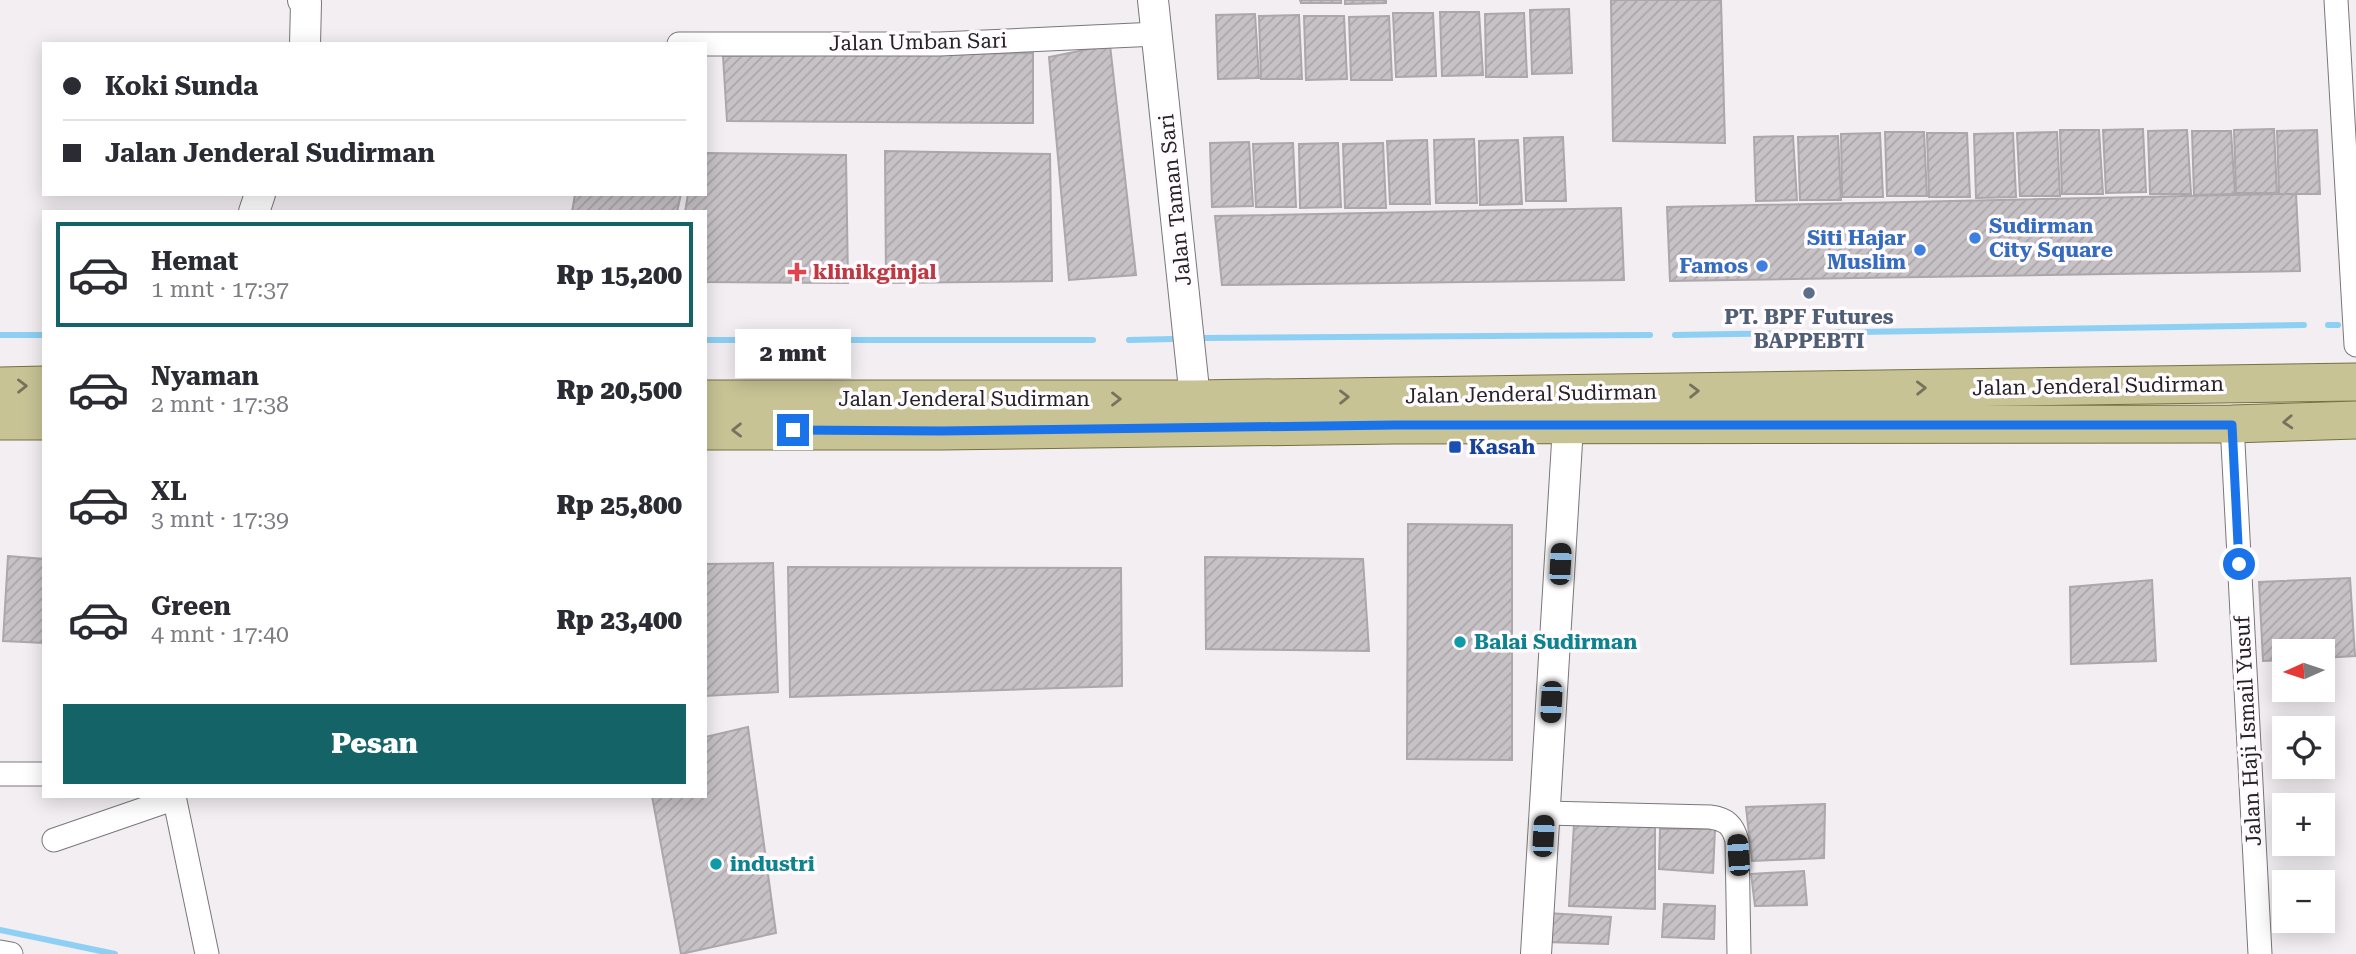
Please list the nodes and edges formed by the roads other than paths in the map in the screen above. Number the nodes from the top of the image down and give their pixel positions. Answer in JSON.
{"nodes":[{"id":1,"x":1153,"y":0,"type":"edge"},
{"id":2,"x":2336,"y":0,"type":"edge"},
{"id":3,"x":305,"y":1,"type":"edge"},
{"id":4,"x":1157,"y":34,"type":"junction"},
{"id":5,"x":306,"y":42,"type":"edge"},
{"id":6,"x":707,"y":44,"type":"edge"},
{"id":7,"x":2356,"y":345,"type":"edge"},
{"id":8,"x":2356,"y":382,"type":"edge"},
{"id":9,"x":42,"y":385,"type":"edge"},
{"id":10,"x":0,"y":386,"type":"edge"},
{"id":11,"x":707,"y":399,"type":"edge"},
{"id":12,"x":1195,"y":399,"type":"junction"},
{"id":13,"x":2356,"y":420,"type":"edge"},
{"id":14,"x":0,"y":421,"type":"edge"},
{"id":15,"x":42,"y":421,"type":"edge"},
{"id":16,"x":2232,"y":425,"type":"junction"},
{"id":17,"x":1568,"y":426,"type":"junction"},
{"id":18,"x":707,"y":431,"type":"edge"},
{"id":19,"x":0,"y":774,"type":"edge"},
{"id":20,"x":42,"y":774,"type":"edge"},
{"id":21,"x":173,"y":798,"type":"edge"},
{"id":22,"x":1545,"y":813,"type":"junction"},
{"id":23,"x":54,"y":840,"type":"dead end"},
{"id":24,"x":207,"y":950,"type":"edge"},
{"id":25,"x":0,"y":951,"type":"edge"},
{"id":26,"x":11,"y":954,"type":"edge"},
{"id":27,"x":1536,"y":954,"type":"edge"},
{"id":28,"x":1739,"y":954,"type":"edge"},
{"id":29,"x":2260,"y":954,"type":"edge"}],
"edges":[{"from":1,"to":4,"type":"street","name":"Jalan Taman Sari"},
{"from":2,"to":7,"type":"street"},
{"from":3,"to":5,"type":"street"},
{"from":4,"to":6,"type":"street","name":"Jalan Umban Sari"},
{"from":4,"to":12,"type":"street","name":"Jalan Taman Sari"},
{"from":12,"to":8,"type":"main road","name":"Jalan Jenderal Sudirman","one_way":true},
{"from":10,"to":9,"type":"main road","one_way":true},
{"from":11,"to":12,"type":"main road","name":"Jalan Jenderal Sudirman","one_way":true},
{"from":13,"to":16,"type":"main road","name":"Jalan Jenderal Sudirman","one_way":true},
{"from":14,"to":15,"type":"main road"},
{"from":16,"to":17,"type":"main road","name":"Jalan Jenderal Sudirman"},
{"from":16,"to":29,"type":"street","name":"Jalan Haji Ismail Yusuf"},
{"from":17,"to":18,"type":"main road","name":"Jalan Jenderal Sudirman","one_way":true},
{"from":17,"to":22,"type":"street"},
{"from":19,"to":20,"type":"street"},
{"from":21,"to":23,"type":"street"},
{"from":21,"to":24,"type":"street"},
{"from":22,"to":27,"type":"street"},
{"from":22,"to":28,"type":"street"},
{"from":25,"to":26,"type":"street"}]}
